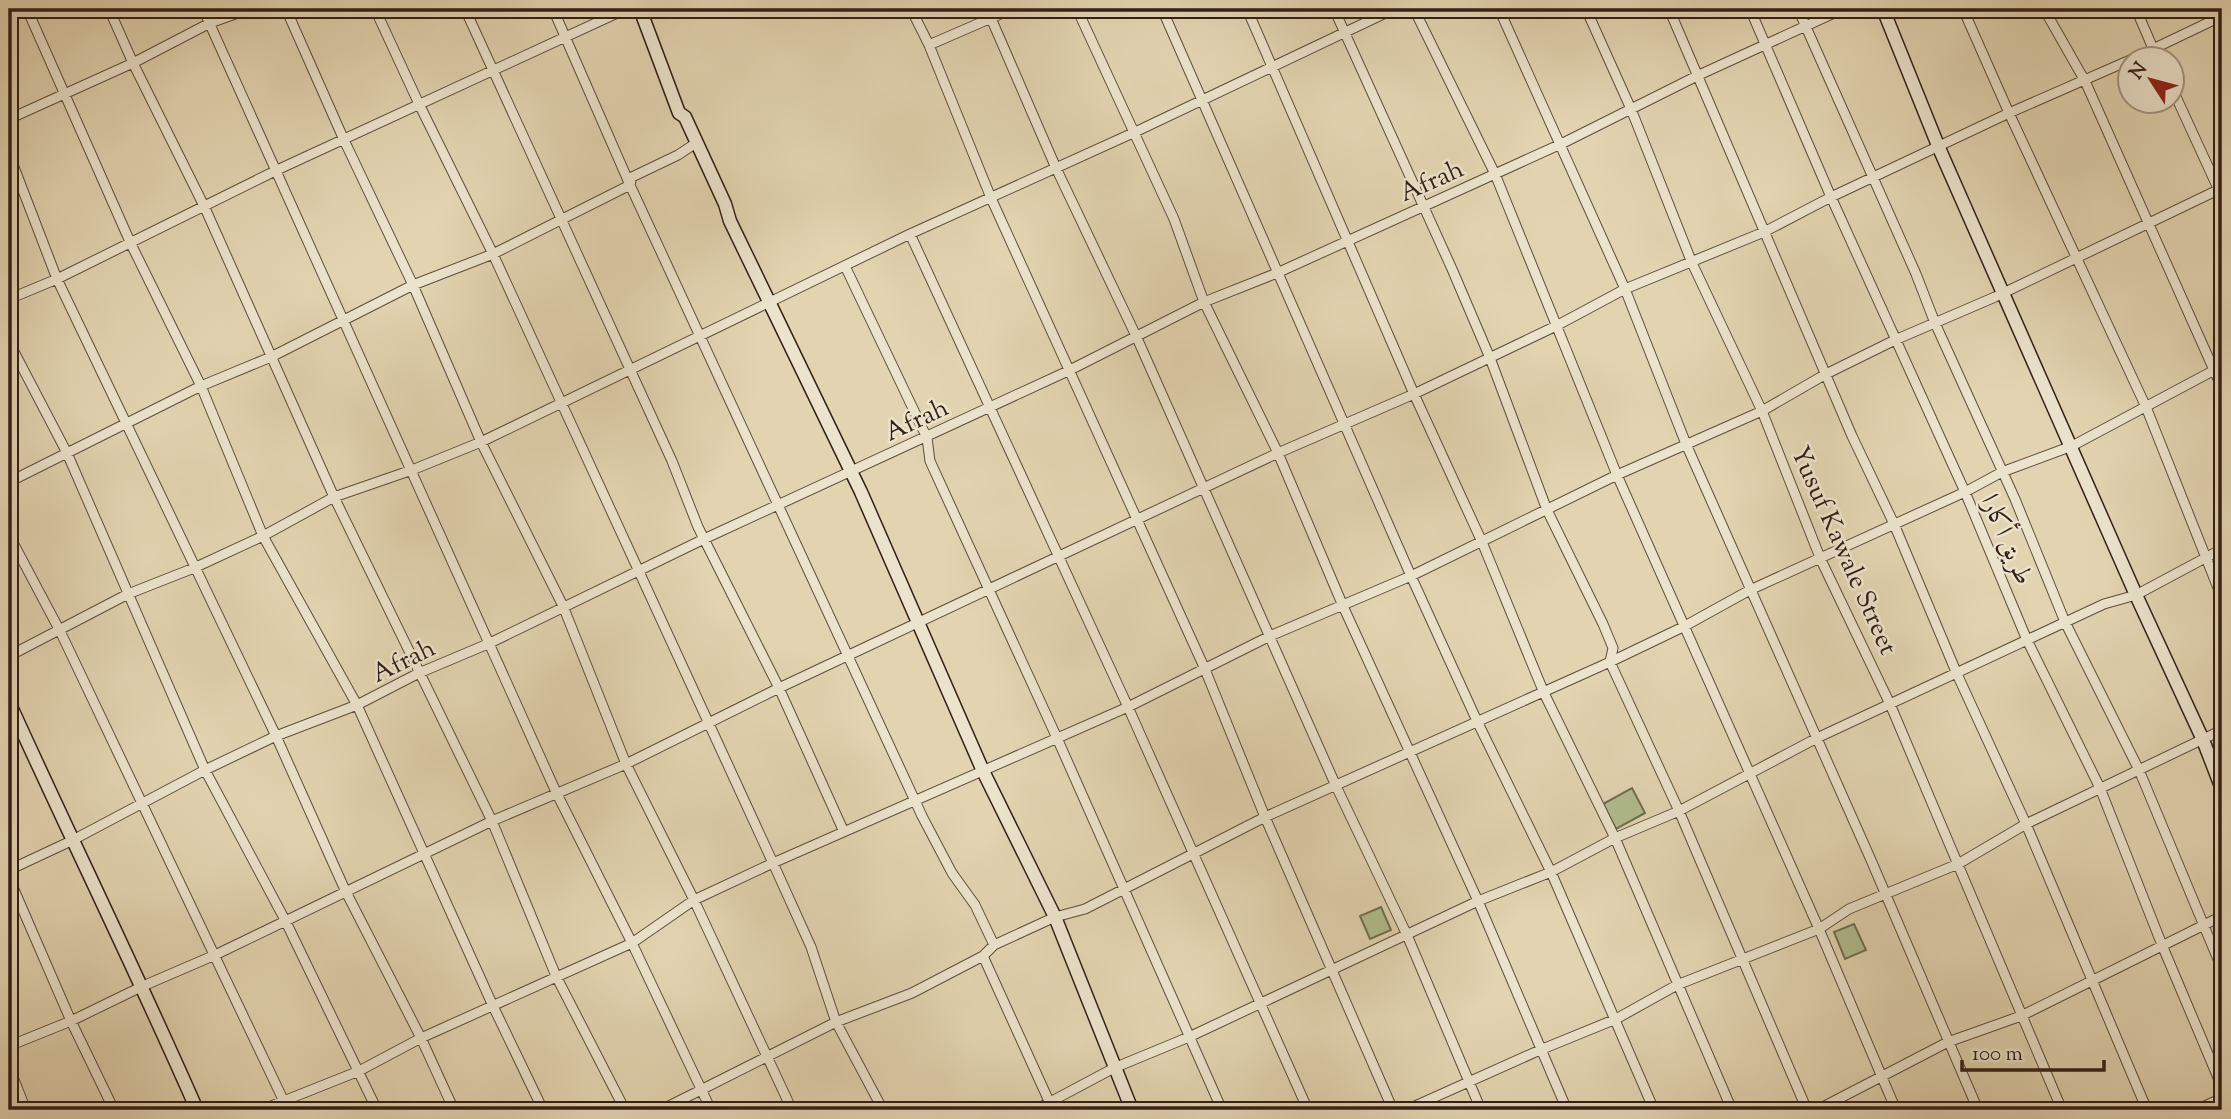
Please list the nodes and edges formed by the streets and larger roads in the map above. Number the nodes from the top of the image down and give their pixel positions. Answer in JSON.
{"nodes":[{"id":1,"x":27,"y":9,"type":"edge"},
{"id":2,"x":110,"y":9,"type":"edge"},
{"id":3,"x":203,"y":9,"type":"edge"},
{"id":4,"x":249,"y":9,"type":"edge"},
{"id":5,"x":286,"y":9,"type":"edge"},
{"id":6,"x":375,"y":9,"type":"edge"},
{"id":7,"x":464,"y":9,"type":"edge"},
{"id":8,"x":553,"y":9,"type":"edge"},
{"id":9,"x":626,"y":9,"type":"edge"},
{"id":10,"x":640,"y":9,"type":"edge"},
{"id":11,"x":911,"y":9,"type":"edge"},
{"id":12,"x":987,"y":9,"type":"edge"},
{"id":13,"x":1012,"y":9,"type":"edge"},
{"id":14,"x":1077,"y":9,"type":"edge"},
{"id":15,"x":1162,"y":9,"type":"edge"},
{"id":16,"x":1247,"y":9,"type":"edge"},
{"id":17,"x":1334,"y":9,"type":"edge"},
{"id":18,"x":1394,"y":9,"type":"edge"},
{"id":19,"x":1414,"y":9,"type":"edge"},
{"id":20,"x":1499,"y":9,"type":"edge"},
{"id":21,"x":1586,"y":9,"type":"edge"},
{"id":22,"x":1669,"y":9,"type":"edge"},
{"id":23,"x":1750,"y":9,"type":"edge"},
{"id":24,"x":1798,"y":9,"type":"edge"},
{"id":25,"x":1843,"y":9,"type":"edge"},
{"id":26,"x":1882,"y":9,"type":"edge"},
{"id":27,"x":1963,"y":9,"type":"edge"},
{"id":28,"x":2044,"y":9,"type":"edge"},
{"id":29,"x":2136,"y":9,"type":"edge"},
{"id":30,"x":2222,"y":16,"type":"edge"},
{"id":31,"x":992,"y":19,"type":"junction"},
{"id":32,"x":210,"y":23,"type":"junction"},
{"id":33,"x":1806,"y":27,"type":"junction"},
{"id":34,"x":1344,"y":32,"type":"junction"},
{"id":35,"x":566,"y":36,"type":"junction"},
{"id":36,"x":1765,"y":44,"type":"junction"},
{"id":37,"x":929,"y":45,"type":"junction"},
{"id":38,"x":2152,"y":46,"type":"edge"},
{"id":39,"x":2159,"y":46,"type":"edge"},
{"id":40,"x":133,"y":63,"type":"junction"},
{"id":41,"x":2116,"y":67,"type":"edge"},
{"id":42,"x":1272,"y":68,"type":"junction"},
{"id":43,"x":493,"y":70,"type":"junction"},
{"id":44,"x":1699,"y":75,"type":"junction"},
{"id":45,"x":2085,"y":81,"type":"junction"},
{"id":46,"x":64,"y":94,"type":"junction"},
{"id":47,"x":1201,"y":99,"type":"junction"},
{"id":48,"x":419,"y":104,"type":"junction"},
{"id":49,"x":1631,"y":109,"type":"junction"},
{"id":50,"x":2009,"y":113,"type":"junction"},
{"id":51,"x":2185,"y":116,"type":"edge"},
{"id":52,"x":9,"y":119,"type":"edge"},
{"id":53,"x":1133,"y":133,"type":"junction"},
{"id":54,"x":344,"y":140,"type":"junction"},
{"id":55,"x":696,"y":143,"type":"junction"},
{"id":56,"x":1561,"y":144,"type":"junction"},
{"id":57,"x":1939,"y":148,"type":"junction"},
{"id":58,"x":9,"y":155,"type":"edge"},
{"id":59,"x":1056,"y":168,"type":"junction"},
{"id":60,"x":277,"y":170,"type":"junction"},
{"id":61,"x":1495,"y":174,"type":"junction"},
{"id":62,"x":1873,"y":178,"type":"junction"},
{"id":63,"x":630,"y":185,"type":"junction"},
{"id":64,"x":2221,"y":191,"type":"edge"},
{"id":65,"x":1831,"y":197,"type":"junction"},
{"id":66,"x":990,"y":198,"type":"junction"},
{"id":67,"x":1423,"y":206,"type":"junction"},
{"id":68,"x":205,"y":208,"type":"junction"},
{"id":69,"x":560,"y":219,"type":"junction"},
{"id":70,"x":2148,"y":222,"type":"junction"},
{"id":71,"x":1764,"y":232,"type":"junction"},
{"id":72,"x":910,"y":234,"type":"junction"},
{"id":73,"x":1348,"y":240,"type":"junction"},
{"id":74,"x":131,"y":244,"type":"junction"},
{"id":75,"x":493,"y":254,"type":"junction"},
{"id":76,"x":2077,"y":257,"type":"junction"},
{"id":77,"x":1692,"y":263,"type":"junction"},
{"id":78,"x":845,"y":266,"type":"junction"},
{"id":79,"x":1276,"y":273,"type":"junction"},
{"id":80,"x":57,"y":279,"type":"junction"},
{"id":81,"x":413,"y":285,"type":"junction"},
{"id":82,"x":1625,"y":289,"type":"junction"},
{"id":83,"x":2004,"y":292,"type":"junction"},
{"id":84,"x":9,"y":299,"type":"edge"},
{"id":85,"x":769,"y":302,"type":"junction"},
{"id":86,"x":1204,"y":302,"type":"junction"},
{"id":87,"x":342,"y":321,"type":"junction"},
{"id":88,"x":1935,"y":323,"type":"junction"},
{"id":89,"x":1556,"y":326,"type":"junction"},
{"id":90,"x":700,"y":336,"type":"junction"},
{"id":91,"x":1138,"y":338,"type":"junction"},
{"id":92,"x":1895,"y":340,"type":"junction"},
{"id":93,"x":9,"y":342,"type":"edge"},
{"id":94,"x":271,"y":357,"type":"junction"},
{"id":95,"x":1490,"y":358,"type":"junction"},
{"id":96,"x":2218,"y":368,"type":"edge"},
{"id":97,"x":629,"y":370,"type":"junction"},
{"id":98,"x":1068,"y":371,"type":"junction"},
{"id":99,"x":1826,"y":374,"type":"junction"},
{"id":100,"x":201,"y":386,"type":"junction"},
{"id":101,"x":2222,"y":388,"type":"edge"},
{"id":102,"x":1414,"y":394,"type":"junction"},
{"id":103,"x":561,"y":403,"type":"junction"},
{"id":104,"x":989,"y":407,"type":"junction"},
{"id":105,"x":2146,"y":407,"type":"junction"},
{"id":106,"x":1762,"y":411,"type":"junction"},
{"id":107,"x":126,"y":422,"type":"junction"},
{"id":108,"x":1345,"y":425,"type":"junction"},
{"id":109,"x":927,"y":438,"type":"junction"},
{"id":110,"x":481,"y":442,"type":"junction"},
{"id":111,"x":1686,"y":444,"type":"junction"},
{"id":112,"x":2072,"y":446,"type":"junction"},
{"id":113,"x":67,"y":453,"type":"junction"},
{"id":114,"x":1278,"y":453,"type":"junction"},
{"id":115,"x":412,"y":470,"type":"junction"},
{"id":116,"x":851,"y":472,"type":"junction"},
{"id":117,"x":2002,"y":472,"type":"junction"},
{"id":118,"x":1617,"y":475,"type":"junction"},
{"id":119,"x":9,"y":482,"type":"edge"},
{"id":120,"x":1204,"y":488,"type":"junction"},
{"id":121,"x":1965,"y":492,"type":"junction"},
{"id":122,"x":334,"y":497,"type":"junction"},
{"id":123,"x":779,"y":505,"type":"junction"},
{"id":124,"x":1547,"y":510,"type":"junction"},
{"id":125,"x":1136,"y":520,"type":"junction"},
{"id":126,"x":1894,"y":524,"type":"junction"},
{"id":127,"x":9,"y":535,"type":"edge"},
{"id":128,"x":263,"y":536,"type":"junction"},
{"id":129,"x":704,"y":539,"type":"junction"},
{"id":130,"x":1482,"y":542,"type":"junction"},
{"id":131,"x":2222,"y":549,"type":"edge"},
{"id":132,"x":1059,"y":556,"type":"junction"},
{"id":133,"x":2206,"y":557,"type":"junction"},
{"id":134,"x":1821,"y":560,"type":"junction"},
{"id":135,"x":194,"y":568,"type":"junction"},
{"id":136,"x":638,"y":571,"type":"junction"},
{"id":137,"x":1411,"y":576,"type":"junction"},
{"id":138,"x":989,"y":589,"type":"junction"},
{"id":139,"x":1750,"y":590,"type":"junction"},
{"id":140,"x":128,"y":594,"type":"junction"},
{"id":141,"x":2136,"y":595,"type":"junction"},
{"id":142,"x":2222,"y":598,"type":"edge"},
{"id":143,"x":1343,"y":606,"type":"junction"},
{"id":144,"x":562,"y":607,"type":"junction"},
{"id":145,"x":919,"y":622,"type":"junction"},
{"id":146,"x":2065,"y":622,"type":"junction"},
{"id":147,"x":1683,"y":627,"type":"junction"},
{"id":148,"x":60,"y":631,"type":"junction"},
{"id":149,"x":1270,"y":636,"type":"junction"},
{"id":150,"x":2027,"y":640,"type":"junction"},
{"id":151,"x":490,"y":643,"type":"junction"},
{"id":152,"x":9,"y":656,"type":"edge"},
{"id":153,"x":849,"y":656,"type":"junction"},
{"id":154,"x":1610,"y":662,"type":"junction"},
{"id":155,"x":1204,"y":667,"type":"junction"},
{"id":156,"x":419,"y":673,"type":"junction"},
{"id":157,"x":1957,"y":674,"type":"junction"},
{"id":158,"x":779,"y":688,"type":"junction"},
{"id":159,"x":1544,"y":693,"type":"junction"},
{"id":160,"x":9,"y":702,"type":"edge"},
{"id":161,"x":1890,"y":704,"type":"junction"},
{"id":162,"x":357,"y":705,"type":"junction"},
{"id":163,"x":1128,"y":707,"type":"junction"},
{"id":164,"x":1477,"y":721,"type":"junction"},
{"id":165,"x":709,"y":724,"type":"junction"},
{"id":166,"x":2222,"y":730,"type":"edge"},
{"id":167,"x":276,"y":736,"type":"junction"},
{"id":168,"x":1056,"y":738,"type":"junction"},
{"id":169,"x":1817,"y":738,"type":"junction"},
{"id":170,"x":2203,"y":740,"type":"junction"},
{"id":171,"x":1410,"y":754,"type":"junction"},
{"id":172,"x":626,"y":764,"type":"junction"},
{"id":173,"x":205,"y":770,"type":"junction"},
{"id":174,"x":2139,"y":770,"type":"junction"},
{"id":175,"x":983,"y":771,"type":"junction"},
{"id":176,"x":1749,"y":775,"type":"junction"},
{"id":177,"x":1336,"y":786,"type":"junction"},
{"id":178,"x":2100,"y":788,"type":"junction"},
{"id":179,"x":2222,"y":789,"type":"edge"},
{"id":180,"x":556,"y":792,"type":"junction"},
{"id":181,"x":916,"y":800,"type":"junction"},
{"id":182,"x":142,"y":804,"type":"junction"},
{"id":183,"x":1679,"y":811,"type":"junction"},
{"id":184,"x":1265,"y":817,"type":"junction"},
{"id":185,"x":492,"y":821,"type":"junction"},
{"id":186,"x":2026,"y":824,"type":"junction"},
{"id":187,"x":844,"y":832,"type":"junction"},
{"id":188,"x":1615,"y":838,"type":"junction"},
{"id":189,"x":72,"y":841,"type":"junction"},
{"id":190,"x":424,"y":852,"type":"junction"},
{"id":191,"x":1194,"y":854,"type":"junction"},
{"id":192,"x":773,"y":863,"type":"junction"},
{"id":193,"x":1958,"y":864,"type":"junction"},
{"id":194,"x":9,"y":870,"type":"edge"},
{"id":195,"x":1550,"y":872,"type":"junction"},
{"id":196,"x":9,"y":878,"type":"edge"},
{"id":197,"x":1122,"y":888,"type":"junction"},
{"id":198,"x":345,"y":890,"type":"junction"},
{"id":199,"x":1886,"y":895,"type":"junction"},
{"id":200,"x":694,"y":900,"type":"junction"},
{"id":201,"x":1478,"y":901,"type":"junction"},
{"id":202,"x":2222,"y":916,"type":"edge"},
{"id":203,"x":1055,"y":917,"type":"junction"},
{"id":204,"x":285,"y":919,"type":"junction"},
{"id":205,"x":2205,"y":924,"type":"junction"},
{"id":206,"x":1819,"y":929,"type":"junction"},
{"id":207,"x":1407,"y":935,"type":"junction"},
{"id":208,"x":632,"y":943,"type":"junction"},
{"id":209,"x":994,"y":945,"type":"junction"},
{"id":210,"x":2162,"y":945,"type":"junction"},
{"id":211,"x":215,"y":955,"type":"junction"},
{"id":212,"x":983,"y":956,"type":"junction"},
{"id":213,"x":1744,"y":959,"type":"junction"},
{"id":214,"x":2222,"y":969,"type":"edge"},
{"id":215,"x":1332,"y":970,"type":"junction"},
{"id":216,"x":556,"y":976,"type":"junction"},
{"id":217,"x":2091,"y":981,"type":"junction"},
{"id":218,"x":1677,"y":985,"type":"junction"},
{"id":219,"x":143,"y":986,"type":"junction"},
{"id":220,"x":1261,"y":1003,"type":"junction"},
{"id":221,"x":493,"y":1006,"type":"junction"},
{"id":222,"x":2021,"y":1016,"type":"junction"},
{"id":223,"x":1616,"y":1019,"type":"junction"},
{"id":224,"x":71,"y":1021,"type":"junction"},
{"id":225,"x":836,"y":1022,"type":"junction"},
{"id":226,"x":1189,"y":1037,"type":"junction"},
{"id":227,"x":421,"y":1038,"type":"junction"},
{"id":228,"x":1948,"y":1042,"type":"junction"},
{"id":229,"x":9,"y":1046,"type":"edge"},
{"id":230,"x":1540,"y":1050,"type":"junction"},
{"id":231,"x":767,"y":1058,"type":"junction"},
{"id":232,"x":9,"y":1067,"type":"edge"},
{"id":233,"x":1114,"y":1069,"type":"junction"},
{"id":234,"x":359,"y":1070,"type":"junction"},
{"id":235,"x":1882,"y":1077,"type":"junction"},
{"id":236,"x":1468,"y":1082,"type":"junction"},
{"id":237,"x":2222,"y":1087,"type":"edge"},
{"id":238,"x":702,"y":1091,"type":"junction"},
{"id":239,"x":2222,"y":1098,"type":"edge"},
{"id":240,"x":284,"y":1101,"type":"junction"},
{"id":241,"x":1052,"y":1107,"type":"edge"},
{"id":242,"x":26,"y":1110,"type":"edge"},
{"id":243,"x":114,"y":1110,"type":"edge"},
{"id":244,"x":197,"y":1110,"type":"edge"},
{"id":245,"x":261,"y":1110,"type":"edge"},
{"id":246,"x":288,"y":1110,"type":"edge"},
{"id":247,"x":376,"y":1110,"type":"edge"},
{"id":248,"x":454,"y":1110,"type":"edge"},
{"id":249,"x":542,"y":1110,"type":"edge"},
{"id":250,"x":625,"y":1110,"type":"edge"},
{"id":251,"x":661,"y":1110,"type":"edge"},
{"id":252,"x":710,"y":1110,"type":"edge"},
{"id":253,"x":792,"y":1110,"type":"edge"},
{"id":254,"x":883,"y":1110,"type":"edge"},
{"id":255,"x":1035,"y":1110,"type":"edge"},
{"id":256,"x":1132,"y":1110,"type":"edge"},
{"id":257,"x":1222,"y":1110,"type":"edge"},
{"id":258,"x":1308,"y":1110,"type":"edge"},
{"id":259,"x":1393,"y":1110,"type":"edge"},
{"id":260,"x":1406,"y":1110,"type":"edge"},
{"id":261,"x":1481,"y":1110,"type":"edge"},
{"id":262,"x":1567,"y":1110,"type":"edge"},
{"id":263,"x":1654,"y":1110,"type":"edge"},
{"id":264,"x":1732,"y":1110,"type":"edge"},
{"id":265,"x":1807,"y":1110,"type":"edge"},
{"id":266,"x":1817,"y":1110,"type":"edge"},
{"id":267,"x":1896,"y":1110,"type":"edge"},
{"id":268,"x":1978,"y":1110,"type":"edge"},
{"id":269,"x":2062,"y":1110,"type":"edge"},
{"id":270,"x":2147,"y":1110,"type":"edge"},
{"id":271,"x":2196,"y":1110,"type":"edge"}],
"edges":[{"from":1,"to":46,"type":"street"},
{"from":2,"to":40,"type":"street"},
{"from":3,"to":32,"type":"street"},
{"from":4,"to":32,"type":"street"},
{"from":5,"to":54,"type":"street"},
{"from":6,"to":48,"type":"street"},
{"from":7,"to":43,"type":"street"},
{"from":8,"to":35,"type":"street"},
{"from":9,"to":35,"type":"street"},
{"from":10,"to":55,"type":"street"},
{"from":11,"to":37,"type":"street"},
{"from":12,"to":31,"type":"street"},
{"from":13,"to":31,"type":"street"},
{"from":14,"to":53,"type":"street"},
{"from":15,"to":47,"type":"street"},
{"from":16,"to":42,"type":"street"},
{"from":17,"to":34,"type":"street"},
{"from":18,"to":34,"type":"street"},
{"from":19,"to":61,"type":"street"},
{"from":20,"to":56,"type":"street"},
{"from":21,"to":49,"type":"street","name":"Yusuf Kawale Street"},
{"from":22,"to":44,"type":"street"},
{"from":23,"to":36,"type":"street","name":"طريق أكارا"},
{"from":24,"to":33,"type":"street"},
{"from":25,"to":33,"type":"street","name":"Afrah"},
{"from":26,"to":57,"type":"street"},
{"from":27,"to":50,"type":"street"},
{"from":28,"to":45,"type":"street"},
{"from":29,"to":38,"type":"street"},
{"from":30,"to":39,"type":"street"},
{"from":31,"to":37,"type":"street"},
{"from":31,"to":59,"type":"street"},
{"from":32,"to":40,"type":"street"},
{"from":32,"to":60,"type":"street"},
{"from":33,"to":36,"type":"street","name":"Afrah"},
{"from":33,"to":62,"type":"street"},
{"from":34,"to":42,"type":"street"},
{"from":34,"to":67,"type":"street"},
{"from":35,"to":43,"type":"street"},
{"from":35,"to":63,"type":"street"},
{"from":36,"to":44,"type":"street","name":"Afrah"},
{"from":36,"to":65,"type":"street","name":"طريق أكارا"},
{"from":37,"to":66,"type":"street"},
{"from":40,"to":46,"type":"street"},
{"from":40,"to":68,"type":"street"},
{"from":41,"to":45,"type":"street"},
{"from":42,"to":47,"type":"street"},
{"from":42,"to":73,"type":"street"},
{"from":43,"to":48,"type":"street"},
{"from":43,"to":69,"type":"street"},
{"from":44,"to":49,"type":"street","name":"Afrah"},
{"from":44,"to":71,"type":"street"},
{"from":45,"to":50,"type":"street"},
{"from":45,"to":70,"type":"street"},
{"from":46,"to":52,"type":"street"},
{"from":46,"to":74,"type":"street"},
{"from":47,"to":53,"type":"street"},
{"from":47,"to":79,"type":"street"},
{"from":48,"to":54,"type":"street"},
{"from":48,"to":75,"type":"street"},
{"from":49,"to":56,"type":"street","name":"Afrah"},
{"from":49,"to":77,"type":"street","name":"Yusuf Kawale Street"},
{"from":50,"to":57,"type":"street"},
{"from":50,"to":76,"type":"street"},
{"from":51,"to":64,"type":"street"},
{"from":53,"to":59,"type":"street"},
{"from":53,"to":86,"type":"street"},
{"from":54,"to":60,"type":"street"},
{"from":54,"to":81,"type":"street"},
{"from":55,"to":63,"type":"street"},
{"from":55,"to":85,"type":"street"},
{"from":56,"to":61,"type":"street","name":"Afrah"},
{"from":56,"to":82,"type":"street"},
{"from":57,"to":62,"type":"street"},
{"from":57,"to":83,"type":"street"},
{"from":58,"to":80,"type":"street"},
{"from":59,"to":66,"type":"street"},
{"from":59,"to":91,"type":"street"},
{"from":60,"to":68,"type":"street"},
{"from":60,"to":87,"type":"street"},
{"from":61,"to":67,"type":"street","name":"Afrah"},
{"from":61,"to":89,"type":"street"},
{"from":62,"to":65,"type":"street"},
{"from":62,"to":88,"type":"street"},
{"from":63,"to":69,"type":"street"},
{"from":63,"to":90,"type":"street"},
{"from":64,"to":70,"type":"street"},
{"from":65,"to":71,"type":"street"},
{"from":65,"to":92,"type":"street","name":"طريق أكارا"},
{"from":66,"to":72,"type":"street"},
{"from":66,"to":98,"type":"street"},
{"from":67,"to":73,"type":"street","name":"Afrah"},
{"from":67,"to":95,"type":"street"},
{"from":68,"to":74,"type":"street"},
{"from":68,"to":94,"type":"street"},
{"from":69,"to":75,"type":"street"},
{"from":69,"to":97,"type":"street"},
{"from":70,"to":76,"type":"street"},
{"from":70,"to":96,"type":"street"},
{"from":71,"to":77,"type":"street"},
{"from":71,"to":99,"type":"street"},
{"from":72,"to":78,"type":"street"},
{"from":72,"to":104,"type":"street"},
{"from":73,"to":79,"type":"street","name":"Afrah"},
{"from":73,"to":102,"type":"street"},
{"from":74,"to":80,"type":"street"},
{"from":74,"to":100,"type":"street"},
{"from":75,"to":81,"type":"street"},
{"from":75,"to":103,"type":"street"},
{"from":76,"to":83,"type":"street"},
{"from":76,"to":105,"type":"street"},
{"from":77,"to":82,"type":"street"},
{"from":77,"to":106,"type":"street","name":"Yusuf Kawale Street"},
{"from":78,"to":85,"type":"street"},
{"from":78,"to":109,"type":"street"},
{"from":79,"to":86,"type":"street","name":"Afrah"},
{"from":79,"to":108,"type":"street"},
{"from":80,"to":84,"type":"street"},
{"from":80,"to":107,"type":"street"},
{"from":81,"to":87,"type":"street"},
{"from":81,"to":110,"type":"street"},
{"from":82,"to":89,"type":"street"},
{"from":82,"to":111,"type":"street"},
{"from":83,"to":88,"type":"street"},
{"from":83,"to":112,"type":"street"},
{"from":85,"to":90,"type":"street"},
{"from":85,"to":116,"type":"street"},
{"from":86,"to":91,"type":"street","name":"Afrah"},
{"from":86,"to":114,"type":"street"},
{"from":87,"to":94,"type":"street"},
{"from":87,"to":115,"type":"street"},
{"from":88,"to":92,"type":"street"},
{"from":88,"to":117,"type":"street"},
{"from":89,"to":95,"type":"street"},
{"from":89,"to":118,"type":"street"},
{"from":90,"to":97,"type":"street"},
{"from":90,"to":123,"type":"street"},
{"from":91,"to":98,"type":"street","name":"Afrah"},
{"from":91,"to":120,"type":"street"},
{"from":92,"to":99,"type":"street"},
{"from":92,"to":121,"type":"street","name":"طريق أكارا"},
{"from":93,"to":113,"type":"street"},
{"from":94,"to":100,"type":"street"},
{"from":94,"to":122,"type":"street"},
{"from":95,"to":102,"type":"street"},
{"from":95,"to":124,"type":"street"},
{"from":96,"to":101,"type":"street"},
{"from":96,"to":105,"type":"street"},
{"from":97,"to":103,"type":"street"},
{"from":97,"to":129,"type":"street"},
{"from":98,"to":104,"type":"street","name":"Afrah"},
{"from":98,"to":125,"type":"street"},
{"from":99,"to":106,"type":"street"},
{"from":99,"to":126,"type":"street"},
{"from":100,"to":107,"type":"street"},
{"from":100,"to":128,"type":"street"},
{"from":102,"to":108,"type":"street"},
{"from":102,"to":130,"type":"street"},
{"from":103,"to":110,"type":"street"},
{"from":103,"to":136,"type":"street"},
{"from":104,"to":109,"type":"street","name":"Afrah"},
{"from":104,"to":132,"type":"street"},
{"from":105,"to":112,"type":"street"},
{"from":105,"to":133,"type":"street"},
{"from":106,"to":111,"type":"street"},
{"from":106,"to":134,"type":"street","name":"Yusuf Kawale Street"},
{"from":107,"to":113,"type":"street"},
{"from":107,"to":135,"type":"street"},
{"from":108,"to":114,"type":"street"},
{"from":108,"to":137,"type":"street"},
{"from":109,"to":116,"type":"street","name":"Afrah"},
{"from":109,"to":138,"type":"street"},
{"from":110,"to":115,"type":"street"},
{"from":110,"to":144,"type":"street"},
{"from":111,"to":118,"type":"street"},
{"from":111,"to":139,"type":"street"},
{"from":112,"to":117,"type":"street"},
{"from":112,"to":141,"type":"street"},
{"from":113,"to":119,"type":"street"},
{"from":113,"to":140,"type":"street"},
{"from":114,"to":120,"type":"street"},
{"from":114,"to":143,"type":"street"},
{"from":115,"to":122,"type":"street"},
{"from":115,"to":151,"type":"street"},
{"from":116,"to":123,"type":"street","name":"Afrah"},
{"from":116,"to":145,"type":"street"},
{"from":117,"to":121,"type":"street"},
{"from":117,"to":146,"type":"street"},
{"from":118,"to":124,"type":"street"},
{"from":118,"to":147,"type":"street"},
{"from":120,"to":125,"type":"street"},
{"from":120,"to":149,"type":"street"},
{"from":121,"to":126,"type":"street"},
{"from":121,"to":150,"type":"street","name":"طريق أكارا"},
{"from":122,"to":128,"type":"street"},
{"from":122,"to":156,"type":"street"},
{"from":123,"to":129,"type":"street","name":"Afrah"},
{"from":123,"to":153,"type":"street"},
{"from":124,"to":130,"type":"street"},
{"from":124,"to":154,"type":"street"},
{"from":125,"to":132,"type":"street"},
{"from":125,"to":155,"type":"street"},
{"from":126,"to":134,"type":"street"},
{"from":126,"to":157,"type":"street"},
{"from":127,"to":148,"type":"street"},
{"from":128,"to":135,"type":"street"},
{"from":128,"to":162,"type":"street"},
{"from":129,"to":136,"type":"street","name":"Afrah"},
{"from":129,"to":158,"type":"street"},
{"from":130,"to":137,"type":"street"},
{"from":130,"to":159,"type":"street"},
{"from":131,"to":133,"type":"street"},
{"from":132,"to":138,"type":"street"},
{"from":132,"to":163,"type":"street"},
{"from":133,"to":141,"type":"street"},
{"from":133,"to":142,"type":"street"},
{"from":134,"to":139,"type":"street"},
{"from":134,"to":161,"type":"street","name":"Yusuf Kawale Street"},
{"from":135,"to":140,"type":"street"},
{"from":135,"to":167,"type":"street"},
{"from":136,"to":144,"type":"street","name":"Afrah"},
{"from":136,"to":165,"type":"street"},
{"from":137,"to":143,"type":"street"},
{"from":137,"to":164,"type":"street"},
{"from":138,"to":145,"type":"street"},
{"from":138,"to":168,"type":"street"},
{"from":139,"to":147,"type":"street"},
{"from":139,"to":169,"type":"street"},
{"from":140,"to":148,"type":"street"},
{"from":140,"to":173,"type":"street"},
{"from":141,"to":146,"type":"street"},
{"from":141,"to":170,"type":"street"},
{"from":143,"to":149,"type":"street"},
{"from":143,"to":171,"type":"street"},
{"from":144,"to":151,"type":"street","name":"Afrah"},
{"from":144,"to":172,"type":"street"},
{"from":145,"to":153,"type":"street"},
{"from":145,"to":175,"type":"street"},
{"from":146,"to":150,"type":"street"},
{"from":146,"to":174,"type":"street"},
{"from":147,"to":154,"type":"street"},
{"from":147,"to":176,"type":"street"},
{"from":148,"to":152,"type":"street"},
{"from":148,"to":182,"type":"street"},
{"from":149,"to":155,"type":"street"},
{"from":149,"to":177,"type":"street"},
{"from":150,"to":157,"type":"street"},
{"from":150,"to":178,"type":"street","name":"طريق أكارا"},
{"from":151,"to":156,"type":"street","name":"Afrah"},
{"from":151,"to":180,"type":"street"},
{"from":153,"to":158,"type":"street"},
{"from":153,"to":181,"type":"street"},
{"from":154,"to":159,"type":"street"},
{"from":154,"to":183,"type":"street"},
{"from":155,"to":163,"type":"street"},
{"from":155,"to":184,"type":"street"},
{"from":156,"to":162,"type":"street","name":"Afrah"},
{"from":156,"to":185,"type":"street"},
{"from":157,"to":161,"type":"street"},
{"from":157,"to":186,"type":"street"},
{"from":158,"to":165,"type":"street"},
{"from":158,"to":187,"type":"street"},
{"from":159,"to":164,"type":"street"},
{"from":159,"to":188,"type":"street"},
{"from":160,"to":189,"type":"street"},
{"from":161,"to":169,"type":"street"},
{"from":161,"to":193,"type":"street","name":"Yusuf Kawale Street"},
{"from":162,"to":167,"type":"street","name":"Afrah"},
{"from":162,"to":190,"type":"street"},
{"from":163,"to":168,"type":"street"},
{"from":163,"to":191,"type":"street"},
{"from":164,"to":171,"type":"street"},
{"from":164,"to":195,"type":"street"},
{"from":165,"to":172,"type":"street"},
{"from":165,"to":192,"type":"street"},
{"from":166,"to":170,"type":"street"},
{"from":167,"to":173,"type":"street","name":"Afrah"},
{"from":167,"to":198,"type":"street"},
{"from":168,"to":175,"type":"street"},
{"from":168,"to":197,"type":"street"},
{"from":169,"to":176,"type":"street"},
{"from":169,"to":199,"type":"street"},
{"from":170,"to":174,"type":"street"},
{"from":170,"to":179,"type":"street"},
{"from":171,"to":177,"type":"street"},
{"from":171,"to":201,"type":"street"},
{"from":172,"to":180,"type":"street"},
{"from":172,"to":200,"type":"street"},
{"from":173,"to":182,"type":"street","name":"Afrah"},
{"from":173,"to":204,"type":"street"},
{"from":174,"to":178,"type":"street"},
{"from":174,"to":205,"type":"street"},
{"from":175,"to":181,"type":"street"},
{"from":175,"to":203,"type":"street"},
{"from":176,"to":183,"type":"street"},
{"from":176,"to":206,"type":"street"},
{"from":177,"to":184,"type":"street"},
{"from":177,"to":207,"type":"street"},
{"from":178,"to":186,"type":"street"},
{"from":178,"to":210,"type":"street","name":"طريق أكارا"},
{"from":180,"to":185,"type":"street"},
{"from":180,"to":208,"type":"street"},
{"from":181,"to":187,"type":"street"},
{"from":181,"to":209,"type":"street"},
{"from":182,"to":189,"type":"street","name":"Afrah"},
{"from":182,"to":211,"type":"street"},
{"from":183,"to":188,"type":"street"},
{"from":183,"to":213,"type":"street"},
{"from":184,"to":191,"type":"street"},
{"from":184,"to":215,"type":"street"},
{"from":185,"to":190,"type":"street"},
{"from":185,"to":216,"type":"street"},
{"from":186,"to":193,"type":"street"},
{"from":186,"to":217,"type":"street"},
{"from":187,"to":192,"type":"street"},
{"from":188,"to":195,"type":"street"},
{"from":188,"to":218,"type":"street"},
{"from":189,"to":194,"type":"street","name":"Afrah"},
{"from":189,"to":219,"type":"street"},
{"from":190,"to":198,"type":"street"},
{"from":190,"to":221,"type":"street"},
{"from":191,"to":197,"type":"street"},
{"from":191,"to":220,"type":"street"},
{"from":192,"to":200,"type":"street"},
{"from":192,"to":225,"type":"street"},
{"from":193,"to":199,"type":"street"},
{"from":193,"to":222,"type":"street","name":"Yusuf Kawale Street"},
{"from":195,"to":201,"type":"street"},
{"from":195,"to":223,"type":"street"},
{"from":196,"to":224,"type":"street"},
{"from":197,"to":203,"type":"street"},
{"from":197,"to":226,"type":"street"},
{"from":198,"to":204,"type":"street"},
{"from":198,"to":227,"type":"street"},
{"from":199,"to":206,"type":"street"},
{"from":199,"to":228,"type":"street"},
{"from":200,"to":208,"type":"street"},
{"from":200,"to":231,"type":"street"},
{"from":201,"to":207,"type":"street"},
{"from":201,"to":230,"type":"street"},
{"from":202,"to":205,"type":"street"},
{"from":203,"to":209,"type":"street"},
{"from":203,"to":233,"type":"street"},
{"from":204,"to":211,"type":"street"},
{"from":204,"to":234,"type":"street"},
{"from":205,"to":210,"type":"street"},
{"from":205,"to":214,"type":"street"},
{"from":206,"to":213,"type":"street"},
{"from":206,"to":235,"type":"street"},
{"from":207,"to":215,"type":"street"},
{"from":207,"to":236,"type":"street"},
{"from":208,"to":216,"type":"street"},
{"from":208,"to":238,"type":"street"},
{"from":209,"to":212,"type":"street"},
{"from":210,"to":217,"type":"street"},
{"from":210,"to":237,"type":"street","name":"طريق أكارا"},
{"from":211,"to":219,"type":"street"},
{"from":211,"to":240,"type":"street"},
{"from":212,"to":225,"type":"street"},
{"from":212,"to":241,"type":"street"},
{"from":213,"to":218,"type":"street"},
{"from":213,"to":265,"type":"street"},
{"from":215,"to":220,"type":"street"},
{"from":215,"to":259,"type":"street"},
{"from":216,"to":221,"type":"street"},
{"from":216,"to":250,"type":"street"},
{"from":217,"to":222,"type":"street"},
{"from":217,"to":270,"type":"street"},
{"from":218,"to":223,"type":"street"},
{"from":218,"to":264,"type":"street"},
{"from":219,"to":224,"type":"street"},
{"from":219,"to":244,"type":"street"},
{"from":220,"to":226,"type":"street"},
{"from":220,"to":258,"type":"street"},
{"from":221,"to":227,"type":"street"},
{"from":221,"to":249,"type":"street"},
{"from":222,"to":228,"type":"street"},
{"from":222,"to":269,"type":"street","name":"Yusuf Kawale Street"},
{"from":223,"to":230,"type":"street"},
{"from":223,"to":263,"type":"street"},
{"from":224,"to":229,"type":"street"},
{"from":224,"to":243,"type":"street"},
{"from":225,"to":231,"type":"street"},
{"from":225,"to":254,"type":"street"},
{"from":226,"to":233,"type":"street"},
{"from":226,"to":257,"type":"street"},
{"from":227,"to":234,"type":"street"},
{"from":227,"to":248,"type":"street"},
{"from":228,"to":235,"type":"street"},
{"from":228,"to":268,"type":"street"},
{"from":230,"to":236,"type":"street"},
{"from":230,"to":262,"type":"street"},
{"from":231,"to":238,"type":"street"},
{"from":231,"to":253,"type":"street"},
{"from":232,"to":242,"type":"street"},
{"from":233,"to":241,"type":"street"},
{"from":233,"to":256,"type":"street"},
{"from":234,"to":240,"type":"street"},
{"from":234,"to":247,"type":"street"},
{"from":235,"to":266,"type":"street"},
{"from":235,"to":267,"type":"street"},
{"from":236,"to":260,"type":"street"},
{"from":236,"to":261,"type":"street"},
{"from":238,"to":251,"type":"street"},
{"from":238,"to":252,"type":"street"},
{"from":239,"to":271,"type":"street"},
{"from":240,"to":245,"type":"street"},
{"from":240,"to":246,"type":"street"},
{"from":241,"to":255,"type":"street"}]}
